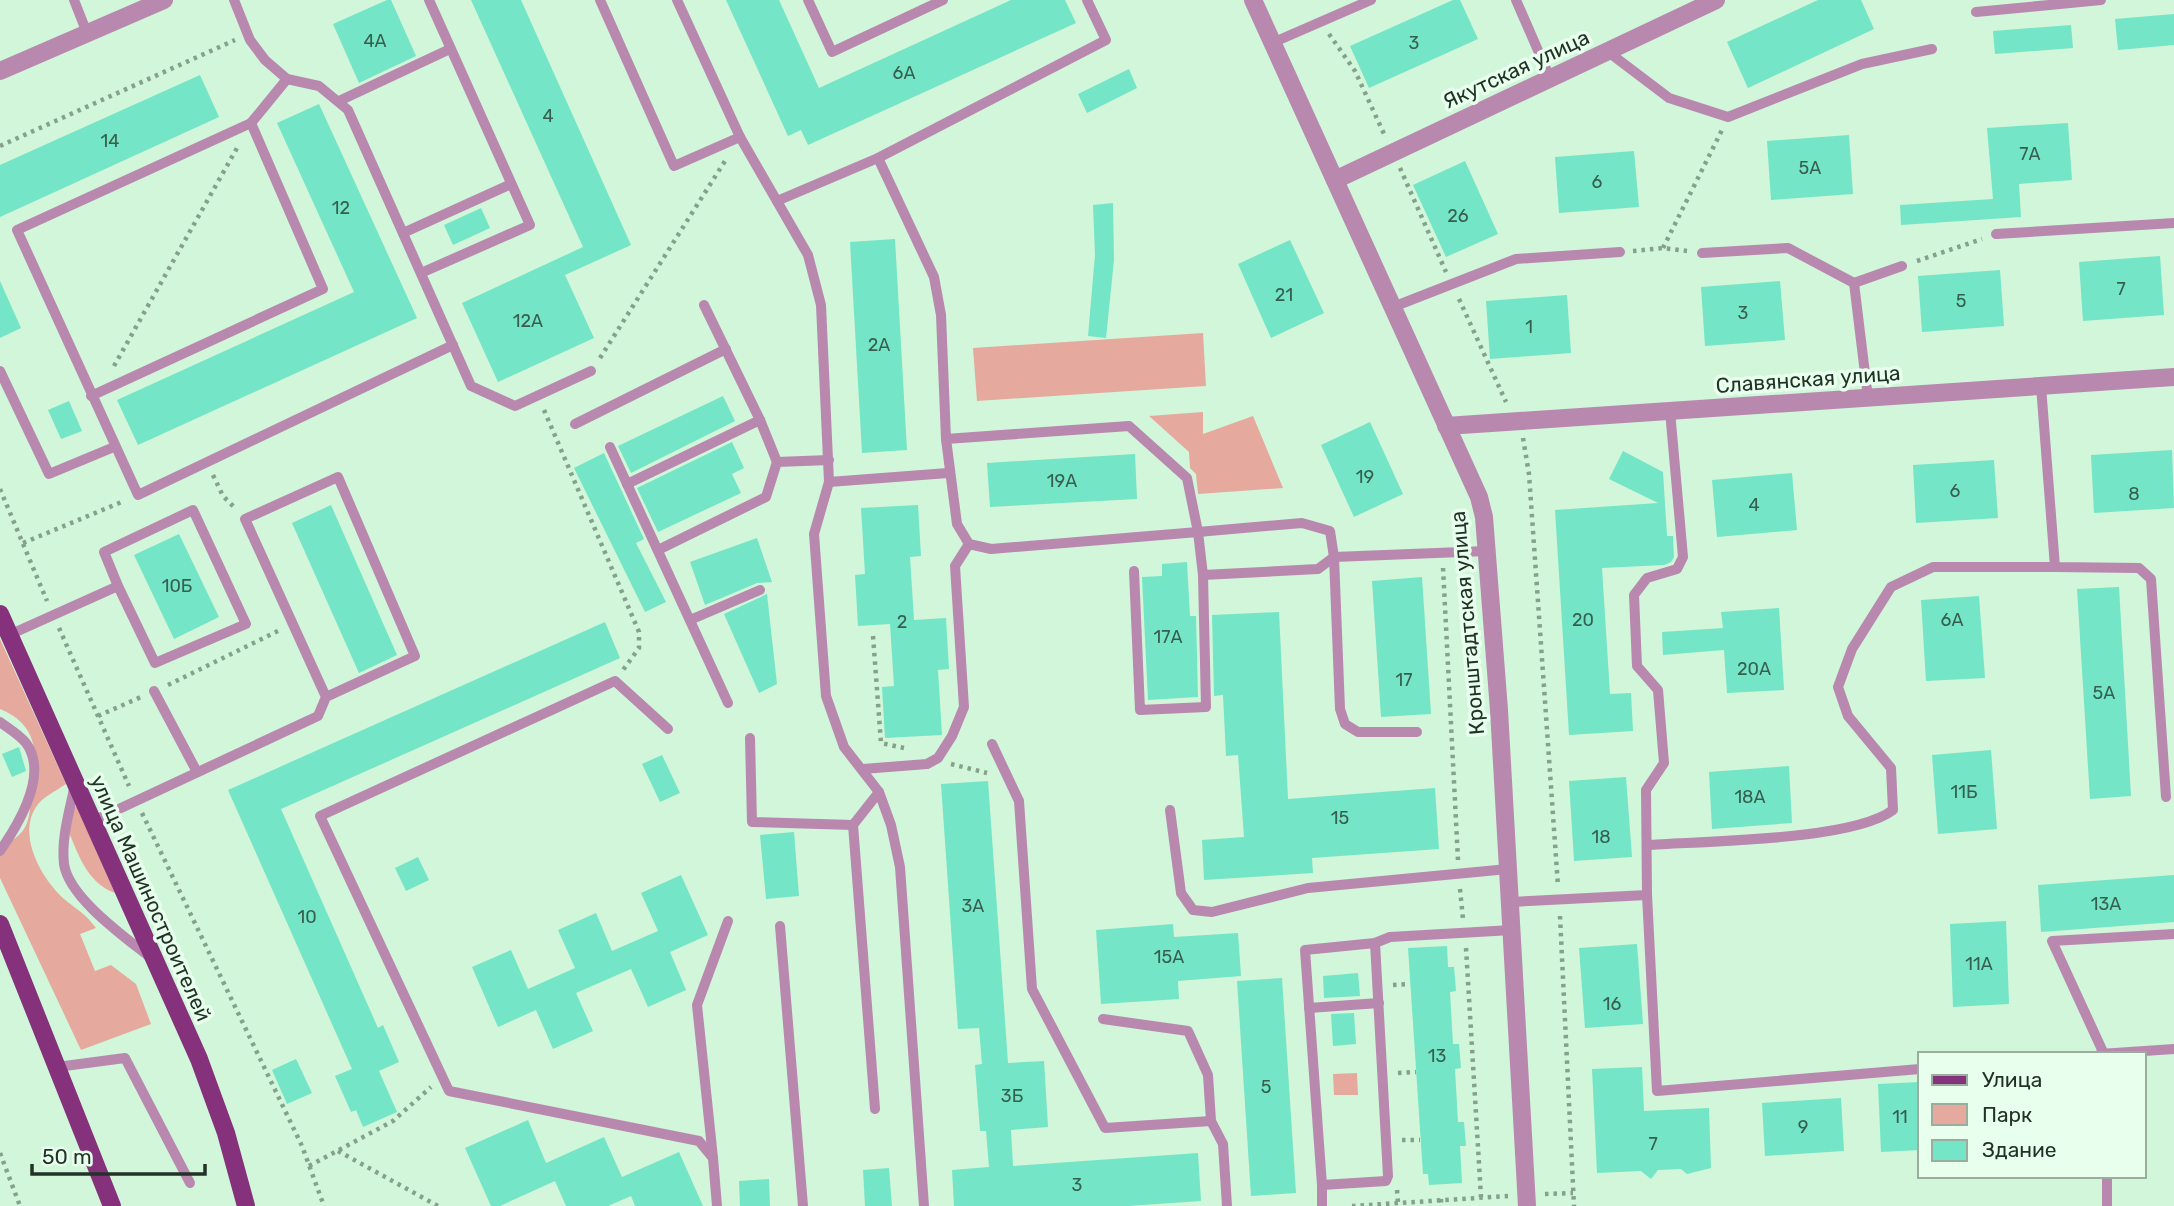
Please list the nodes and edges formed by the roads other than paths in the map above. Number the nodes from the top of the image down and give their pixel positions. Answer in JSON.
{"nodes":[{"id":1,"x":74,"y":0,"type":"edge"},
{"id":2,"x":164,"y":0,"type":"edge"},
{"id":3,"x":234,"y":0,"type":"edge"},
{"id":4,"x":429,"y":0,"type":"edge"},
{"id":5,"x":600,"y":0,"type":"edge"},
{"id":6,"x":677,"y":0,"type":"edge"},
{"id":7,"x":808,"y":0,"type":"edge"},
{"id":8,"x":943,"y":0,"type":"edge"},
{"id":9,"x":1087,"y":0,"type":"edge"},
{"id":10,"x":1252,"y":0,"type":"edge"},
{"id":11,"x":1371,"y":0,"type":"edge"},
{"id":12,"x":1516,"y":0,"type":"edge"},
{"id":13,"x":1716,"y":0,"type":"edge"},
{"id":14,"x":2101,"y":0,"type":"edge"},
{"id":15,"x":1976,"y":12,"type":"dead end"},
{"id":16,"x":87,"y":33,"type":"junction"},
{"id":17,"x":1272,"y":43,"type":"junction"},
{"id":18,"x":450,"y":49,"type":"junction"},
{"id":19,"x":1932,"y":49,"type":"dead end"},
{"id":20,"x":1607,"y":51,"type":"junction"},
{"id":21,"x":0,"y":71,"type":"edge"},
{"id":22,"x":1550,"y":78,"type":"junction"},
{"id":23,"x":287,"y":79,"type":"junction"},
{"id":24,"x":339,"y":101,"type":"junction"},
{"id":25,"x":251,"y":123,"type":"junction"},
{"id":26,"x":740,"y":137,"type":"junction"},
{"id":27,"x":878,"y":158,"type":"junction"},
{"id":28,"x":1335,"y":180,"type":"junction"},
{"id":29,"x":511,"y":184,"type":"junction"},
{"id":30,"x":778,"y":201,"type":"junction"},
{"id":31,"x":2174,"y":223,"type":"edge"},
{"id":32,"x":403,"y":233,"type":"junction"},
{"id":33,"x":1996,"y":234,"type":"road end"},
{"id":34,"x":1620,"y":252,"type":"road end"},
{"id":35,"x":1702,"y":253,"type":"road end"},
{"id":36,"x":1902,"y":266,"type":"road end"},
{"id":37,"x":421,"y":273,"type":"junction"},
{"id":38,"x":1854,"y":283,"type":"junction"},
{"id":39,"x":704,"y":305,"type":"dead end"},
{"id":40,"x":1393,"y":307,"type":"junction"},
{"id":41,"x":453,"y":345,"type":"junction"},
{"id":42,"x":726,"y":349,"type":"junction"},
{"id":43,"x":0,"y":370,"type":"edge"},
{"id":44,"x":591,"y":371,"type":"road end"},
{"id":45,"x":2174,"y":377,"type":"edge"},
{"id":46,"x":2041,"y":386,"type":"junction"},
{"id":47,"x":91,"y":396,"type":"junction"},
{"id":48,"x":1868,"y":398,"type":"junction"},
{"id":49,"x":1670,"y":411,"type":"junction"},
{"id":50,"x":761,"y":419,"type":"junction"},
{"id":51,"x":575,"y":424,"type":"dead end"},
{"id":52,"x":1446,"y":426,"type":"junction"},
{"id":53,"x":946,"y":439,"type":"junction"},
{"id":54,"x":114,"y":447,"type":"junction"},
{"id":55,"x":610,"y":447,"type":"dead end"},
{"id":56,"x":829,"y":460,"type":"junction"},
{"id":57,"x":777,"y":462,"type":"junction"},
{"id":58,"x":948,"y":473,"type":"junction"},
{"id":59,"x":828,"y":482,"type":"junction"},
{"id":60,"x":627,"y":484,"type":"junction"},
{"id":61,"x":1198,"y":532,"type":"junction"},
{"id":62,"x":969,"y":544,"type":"junction"},
{"id":63,"x":658,"y":550,"type":"junction"},
{"id":64,"x":1487,"y":551,"type":"junction"},
{"id":65,"x":1334,"y":557,"type":"junction"},
{"id":66,"x":2056,"y":567,"type":"junction"},
{"id":67,"x":1134,"y":571,"type":"dead end"},
{"id":68,"x":1203,"y":575,"type":"junction"},
{"id":69,"x":118,"y":586,"type":"junction"},
{"id":70,"x":760,"y":590,"type":"dead end"},
{"id":71,"x":0,"y":614,"type":"edge"},
{"id":72,"x":690,"y":620,"type":"junction"},
{"id":73,"x":9,"y":635,"type":"junction"},
{"id":74,"x":154,"y":691,"type":"road end"},
{"id":75,"x":326,"y":697,"type":"junction"},
{"id":76,"x":728,"y":703,"type":"dead end"},
{"id":77,"x":0,"y":722,"type":"edge"},
{"id":78,"x":668,"y":729,"type":"dead end"},
{"id":79,"x":1418,"y":732,"type":"dead end"},
{"id":80,"x":750,"y":738,"type":"dead end"},
{"id":81,"x":992,"y":744,"type":"dead end"},
{"id":82,"x":863,"y":769,"type":"junction"},
{"id":83,"x":197,"y":772,"type":"junction"},
{"id":84,"x":75,"y":784,"type":"junction"},
{"id":85,"x":879,"y":792,"type":"junction"},
{"id":86,"x":2166,"y":797,"type":"dead end"},
{"id":87,"x":1170,"y":810,"type":"dead end"},
{"id":88,"x":91,"y":822,"type":"junction"},
{"id":89,"x":853,"y":825,"type":"junction"},
{"id":90,"x":1647,"y":845,"type":"junction"},
{"id":91,"x":0,"y":851,"type":"edge"},
{"id":92,"x":1508,"y":869,"type":"junction"},
{"id":93,"x":1647,"y":895,"type":"junction"},
{"id":94,"x":1510,"y":902,"type":"junction"},
{"id":95,"x":728,"y":920,"type":"dead end"},
{"id":96,"x":0,"y":925,"type":"edge"},
{"id":97,"x":780,"y":926,"type":"dead end"},
{"id":98,"x":1512,"y":930,"type":"junction"},
{"id":99,"x":2174,"y":934,"type":"edge"},
{"id":100,"x":1375,"y":943,"type":"junction"},
{"id":101,"x":153,"y":959,"type":"junction"},
{"id":102,"x":1378,"y":1003,"type":"junction"},
{"id":103,"x":1309,"y":1008,"type":"junction"},
{"id":104,"x":1103,"y":1019,"type":"dead end"},
{"id":105,"x":2174,"y":1049,"type":"edge"},
{"id":106,"x":2104,"y":1052,"type":"edge"},
{"id":107,"x":2122,"y":1052,"type":"edge"},
{"id":108,"x":57,"y":1067,"type":"junction"},
{"id":109,"x":1918,"y":1069,"type":"edge"},
{"id":110,"x":875,"y":1110,"type":"dead end"},
{"id":111,"x":1212,"y":1121,"type":"junction"},
{"id":112,"x":713,"y":1158,"type":"junction"},
{"id":113,"x":2107,"y":1178,"type":"edge"},
{"id":114,"x":190,"y":1183,"type":"dead end"},
{"id":115,"x":1322,"y":1185,"type":"junction"},
{"id":116,"x":1527,"y":1200,"type":"edge"},
{"id":117,"x":112,"y":1206,"type":"edge"},
{"id":118,"x":246,"y":1206,"type":"edge"},
{"id":119,"x":716,"y":1206,"type":"edge"},
{"id":120,"x":803,"y":1206,"type":"edge"},
{"id":121,"x":924,"y":1206,"type":"edge"},
{"id":122,"x":1227,"y":1206,"type":"edge"},
{"id":123,"x":1322,"y":1206,"type":"edge"},
{"id":124,"x":2107,"y":1206,"type":"edge"}],
"edges":[{"from":1,"to":16,"type":"lane"},
{"from":2,"to":16,"type":"street"},
{"from":3,"to":23,"type":"lane"},
{"from":4,"to":18,"type":"lane"},
{"from":5,"to":26,"type":"lane"},
{"from":6,"to":26,"type":"lane"},
{"from":7,"to":8,"type":"lane"},
{"from":9,"to":27,"type":"lane"},
{"from":10,"to":17,"type":"street","name":"Кронштадтская улица"},
{"from":11,"to":17,"type":"lane"},
{"from":12,"to":22,"type":"lane"},
{"from":13,"to":20,"type":"street","name":"Якутская улица"},
{"from":14,"to":15,"type":"lane"},
{"from":16,"to":21,"type":"street"},
{"from":17,"to":28,"type":"street","name":"Кронштадтская улица"},
{"from":18,"to":24,"type":"lane"},
{"from":18,"to":29,"type":"lane"},
{"from":19,"to":20,"type":"lane"},
{"from":20,"to":22,"type":"street","name":"Якутская улица"},
{"from":22,"to":28,"type":"street","name":"Якутская улица"},
{"from":23,"to":24,"type":"lane"},
{"from":23,"to":25,"type":"lane"},
{"from":24,"to":32,"type":"lane"},
{"from":25,"to":47,"type":"lane"},
{"from":25,"to":47,"type":"lane"},
{"from":26,"to":30,"type":"lane"},
{"from":27,"to":30,"type":"lane"},
{"from":27,"to":53,"type":"lane"},
{"from":28,"to":40,"type":"street","name":"Кронштадтская улица"},
{"from":29,"to":32,"type":"lane"},
{"from":29,"to":37,"type":"lane"},
{"from":30,"to":56,"type":"lane"},
{"from":31,"to":33,"type":"lane"},
{"from":32,"to":37,"type":"lane"},
{"from":34,"to":40,"type":"lane"},
{"from":35,"to":38,"type":"lane"},
{"from":36,"to":38,"type":"lane"},
{"from":37,"to":41,"type":"lane"},
{"from":38,"to":48,"type":"lane"},
{"from":39,"to":42,"type":"lane"},
{"from":40,"to":52,"type":"street","name":"Кронштадтская улица"},
{"from":41,"to":44,"type":"lane"},
{"from":41,"to":54,"type":"lane"},
{"from":42,"to":50,"type":"lane"},
{"from":42,"to":51,"type":"lane"},
{"from":43,"to":54,"type":"lane"},
{"from":45,"to":46,"type":"street","name":"Славянская улица"},
{"from":46,"to":48,"type":"street","name":"Славянская улица"},
{"from":46,"to":66,"type":"lane"},
{"from":47,"to":54,"type":"lane"},
{"from":48,"to":49,"type":"street","name":"Славянская улица"},
{"from":49,"to":52,"type":"street","name":"Славянская улица"},
{"from":49,"to":90,"type":"lane"},
{"from":50,"to":57,"type":"lane"},
{"from":50,"to":60,"type":"lane"},
{"from":52,"to":64,"type":"street","name":"Кронштадтская улица"},
{"from":53,"to":58,"type":"lane"},
{"from":53,"to":61,"type":"lane"},
{"from":55,"to":60,"type":"lane"},
{"from":56,"to":57,"type":"lane"},
{"from":56,"to":59,"type":"lane"},
{"from":57,"to":63,"type":"lane"},
{"from":58,"to":59,"type":"lane"},
{"from":58,"to":62,"type":"lane"},
{"from":59,"to":82,"type":"lane"},
{"from":60,"to":63,"type":"lane"},
{"from":61,"to":62,"type":"lane"},
{"from":61,"to":65,"type":"lane"},
{"from":61,"to":68,"type":"lane"},
{"from":62,"to":82,"type":"lane"},
{"from":63,"to":72,"type":"lane"},
{"from":64,"to":65,"type":"lane"},
{"from":64,"to":92,"type":"street","name":"Кронштадтская улица"},
{"from":65,"to":68,"type":"lane"},
{"from":65,"to":79,"type":"lane"},
{"from":66,"to":86,"type":"lane"},
{"from":66,"to":90,"type":"lane"},
{"from":67,"to":68,"type":"lane"},
{"from":69,"to":69,"type":"lane"},
{"from":69,"to":73,"type":"lane"},
{"from":70,"to":72,"type":"lane"},
{"from":71,"to":73,"type":"main road","name":"улица Машиностроителей"},
{"from":72,"to":76,"type":"lane"},
{"from":73,"to":84,"type":"main road","name":"улица Машиностроителей"},
{"from":74,"to":83,"type":"lane"},
{"from":75,"to":75,"type":"lane"},
{"from":75,"to":83,"type":"lane"},
{"from":77,"to":91,"type":"lane"},
{"from":78,"to":112,"type":"lane"},
{"from":80,"to":89,"type":"lane"},
{"from":81,"to":111,"type":"lane"},
{"from":82,"to":85,"type":"lane"},
{"from":83,"to":88,"type":"lane"},
{"from":84,"to":88,"type":"main road","name":"улица Машиностроителей"},
{"from":84,"to":101,"type":"lane"},
{"from":85,"to":89,"type":"lane"},
{"from":85,"to":121,"type":"lane"},
{"from":87,"to":92,"type":"lane"},
{"from":88,"to":101,"type":"main road","name":"улица Машиностроителей"},
{"from":89,"to":110,"type":"lane"},
{"from":90,"to":93,"type":"lane"},
{"from":92,"to":94,"type":"street","name":"Кронштадтская улица"},
{"from":93,"to":94,"type":"lane"},
{"from":93,"to":109,"type":"lane"},
{"from":94,"to":98,"type":"street","name":"Кронштадтская улица"},
{"from":95,"to":112,"type":"lane"},
{"from":96,"to":108,"type":"main road"},
{"from":97,"to":120,"type":"lane"},
{"from":98,"to":100,"type":"lane"},
{"from":98,"to":116,"type":"street","name":"Кронштадтская улица"},
{"from":99,"to":106,"type":"lane"},
{"from":100,"to":102,"type":"lane"},
{"from":100,"to":103,"type":"lane"},
{"from":101,"to":118,"type":"main road","name":"улица Машиностроителей"},
{"from":102,"to":103,"type":"lane"},
{"from":102,"to":115,"type":"lane"},
{"from":103,"to":115,"type":"lane"},
{"from":104,"to":111,"type":"lane"},
{"from":105,"to":107,"type":"lane"},
{"from":108,"to":114,"type":"lane"},
{"from":108,"to":117,"type":"main road"},
{"from":111,"to":122,"type":"lane"},
{"from":112,"to":119,"type":"lane"},
{"from":113,"to":124,"type":"lane"},
{"from":115,"to":123,"type":"lane"}]}
